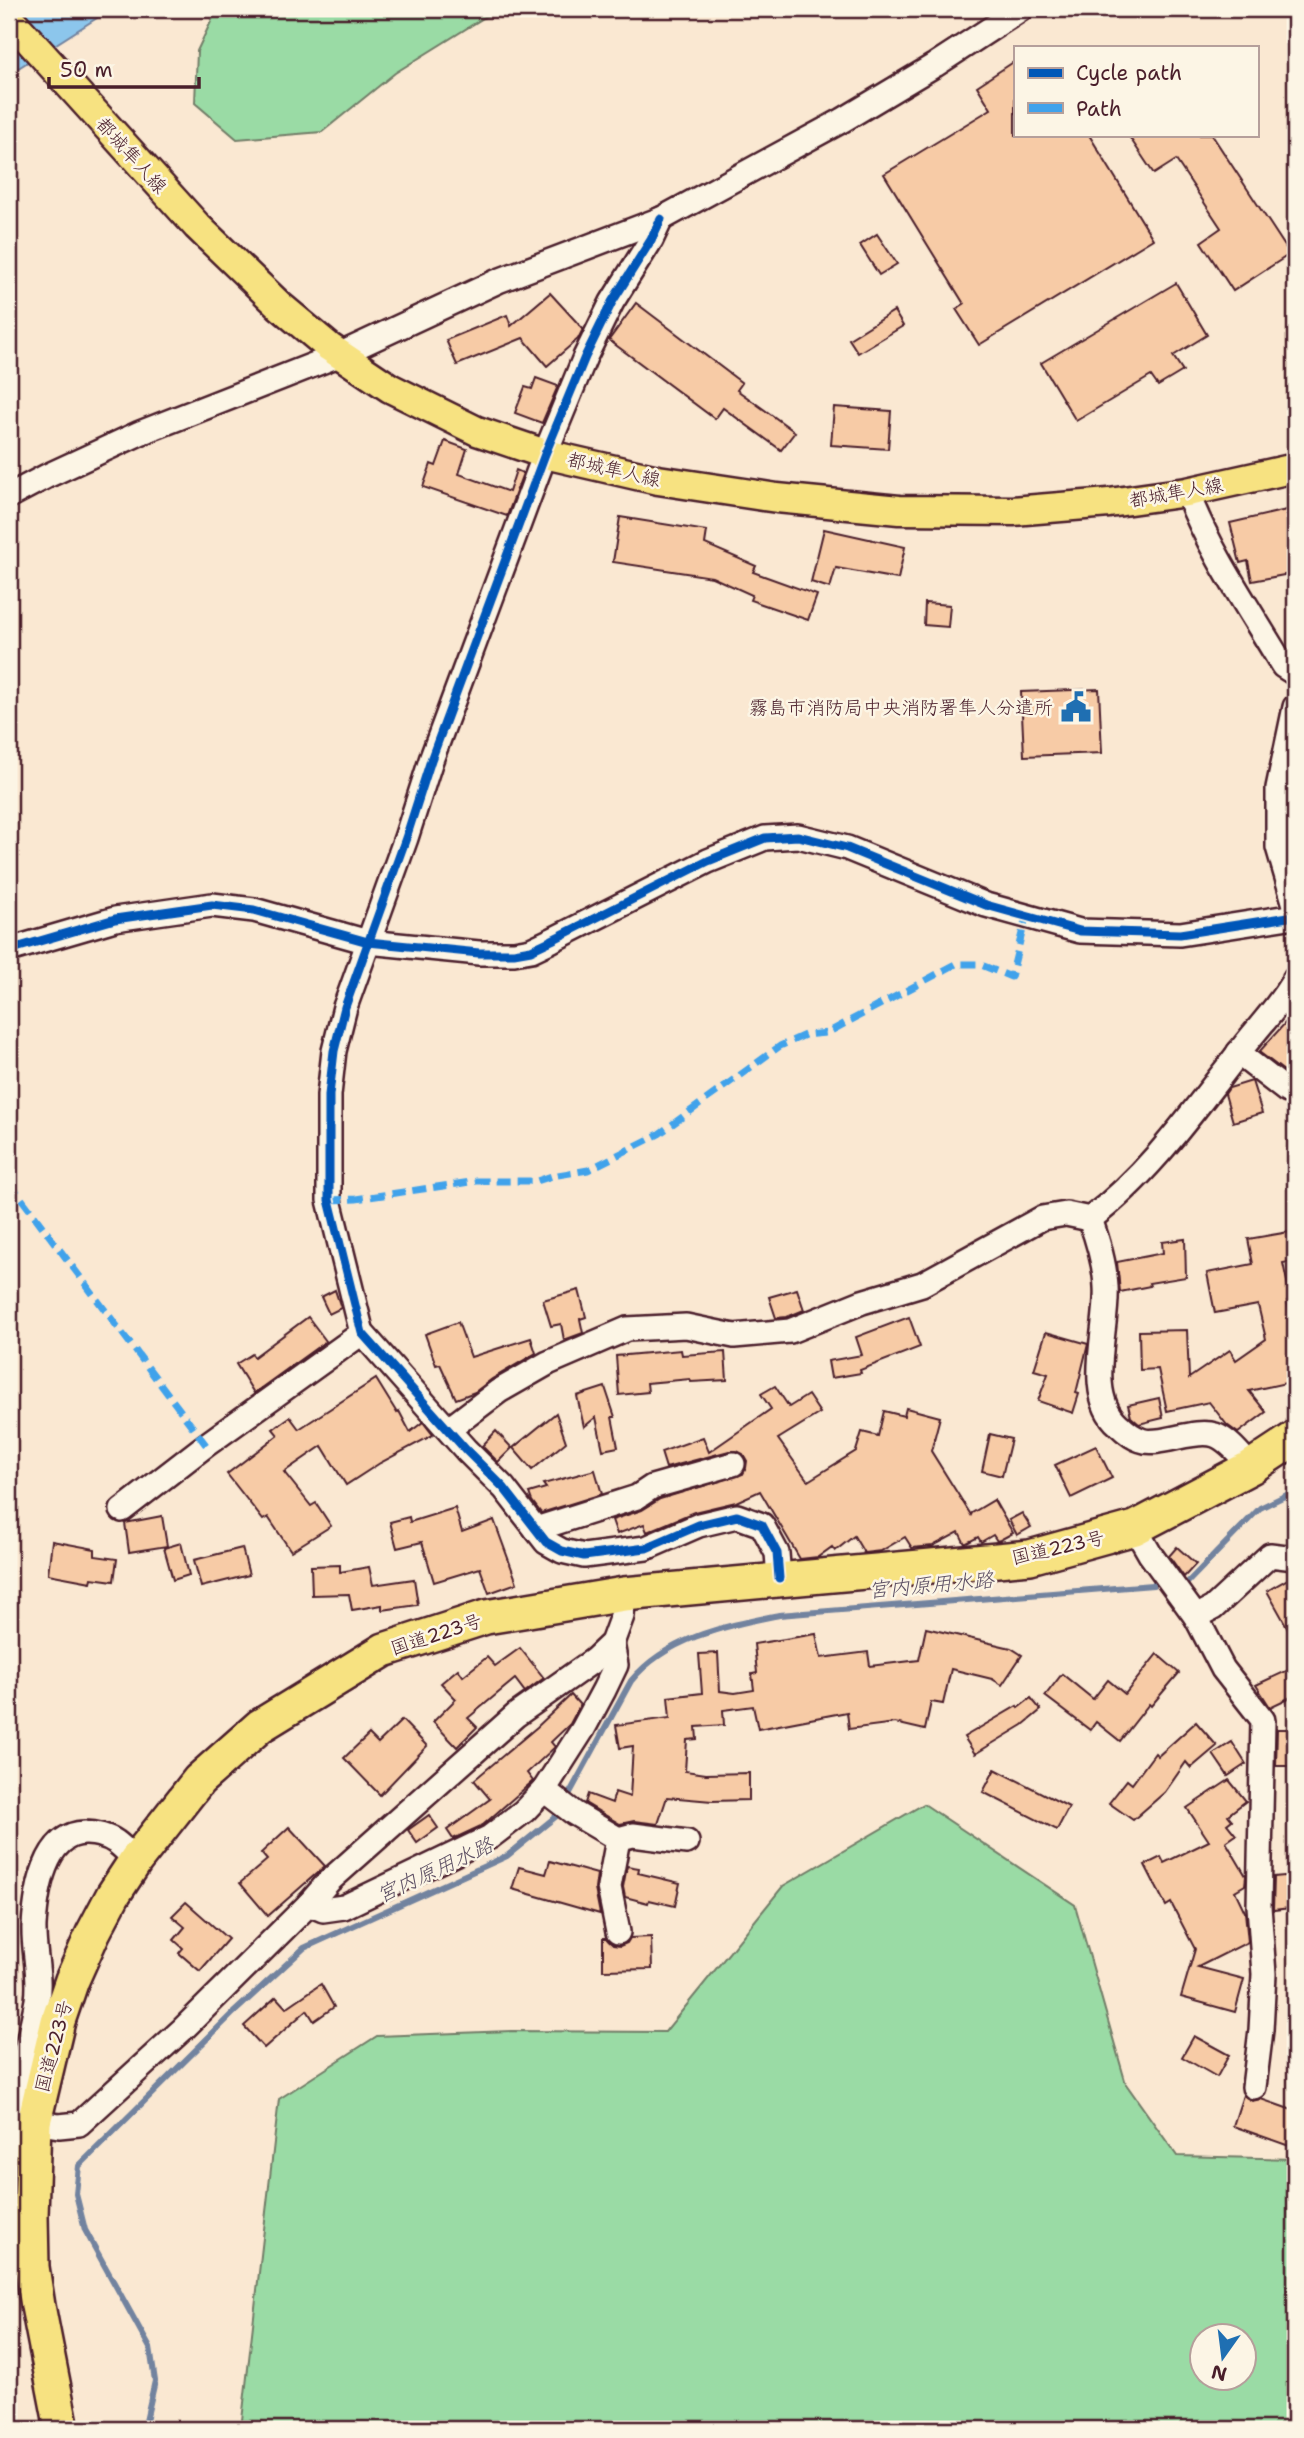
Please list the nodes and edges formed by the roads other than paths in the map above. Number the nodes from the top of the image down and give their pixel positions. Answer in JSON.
{"nodes":[{"id":1,"x":1021,"y":9,"type":"edge"},
{"id":2,"x":9,"y":18,"type":"edge"},
{"id":3,"x":661,"y":219,"type":"junction"},
{"id":4,"x":335,"y":351,"type":"junction"},
{"id":5,"x":545,"y":454,"type":"junction"},
{"id":6,"x":1295,"y":468,"type":"edge"},
{"id":7,"x":1187,"y":492,"type":"junction"},
{"id":8,"x":9,"y":496,"type":"edge"},
{"id":9,"x":1295,"y":676,"type":"edge"},
{"id":10,"x":1295,"y":707,"type":"edge"},
{"id":11,"x":1295,"y":905,"type":"edge"},
{"id":12,"x":1295,"y":916,"type":"edge"},
{"id":13,"x":368,"y":942,"type":"junction"},
{"id":14,"x":9,"y":950,"type":"edge"},
{"id":15,"x":1295,"y":978,"type":"edge"},
{"id":16,"x":1238,"y":1053,"type":"junction"},
{"id":17,"x":1295,"y":1087,"type":"edge"},
{"id":18,"x":1090,"y":1219,"type":"junction"},
{"id":19,"x":362,"y":1333,"type":"junction"},
{"id":20,"x":449,"y":1429,"type":"junction"},
{"id":21,"x":1295,"y":1438,"type":"edge"},
{"id":22,"x":733,"y":1464,"type":"dead end"},
{"id":23,"x":1251,"y":1467,"type":"junction"},
{"id":24,"x":122,"y":1510,"type":"dead end"},
{"id":25,"x":1135,"y":1528,"type":"junction"},
{"id":26,"x":536,"y":1529,"type":"junction"},
{"id":27,"x":1295,"y":1558,"type":"edge"},
{"id":28,"x":779,"y":1578,"type":"junction"},
{"id":29,"x":624,"y":1594,"type":"junction"},
{"id":30,"x":1196,"y":1617,"type":"junction"},
{"id":31,"x":612,"y":1643,"type":"junction"},
{"id":32,"x":548,"y":1793,"type":"junction"},
{"id":33,"x":618,"y":1839,"type":"junction"},
{"id":34,"x":687,"y":1842,"type":"dead end"},
{"id":35,"x":136,"y":1860,"type":"junction"},
{"id":36,"x":309,"y":1904,"type":"junction"},
{"id":37,"x":618,"y":1933,"type":"dead end"},
{"id":38,"x":1254,"y":2087,"type":"dead end"},
{"id":39,"x":34,"y":2122,"type":"junction"},
{"id":40,"x":9,"y":2146,"type":"edge"},
{"id":41,"x":62,"y":2429,"type":"edge"}],
"edges":[{"from":1,"to":3,"type":"street"},
{"from":2,"to":4,"type":"main road","name":"都城隼人線"},
{"from":3,"to":4,"type":"street"},
{"from":3,"to":5,"type":"street"},
{"from":4,"to":5,"type":"main road","name":"都城隼人線"},
{"from":4,"to":8,"type":"street"},
{"from":5,"to":7,"type":"main road","name":"都城隼人線"},
{"from":5,"to":13,"type":"street"},
{"from":6,"to":7,"type":"main road","name":"都城隼人線"},
{"from":7,"to":9,"type":"street"},
{"from":10,"to":11,"type":"street"},
{"from":12,"to":13,"type":"street"},
{"from":13,"to":14,"type":"street"},
{"from":13,"to":19,"type":"street"},
{"from":15,"to":16,"type":"street"},
{"from":16,"to":17,"type":"street"},
{"from":16,"to":18,"type":"street"},
{"from":18,"to":20,"type":"street"},
{"from":18,"to":23,"type":"street"},
{"from":19,"to":20,"type":"street"},
{"from":19,"to":24,"type":"street"},
{"from":20,"to":26,"type":"street"},
{"from":21,"to":23,"type":"highway","name":"国道223号"},
{"from":22,"to":26,"type":"street"},
{"from":23,"to":25,"type":"highway","name":"国道223号"},
{"from":25,"to":28,"type":"highway","name":"国道223号"},
{"from":25,"to":30,"type":"street"},
{"from":26,"to":28,"type":"street"},
{"from":27,"to":30,"type":"street"},
{"from":28,"to":29,"type":"highway","name":"国道223号"},
{"from":29,"to":31,"type":"street"},
{"from":29,"to":35,"type":"highway","name":"国道223号"},
{"from":30,"to":38,"type":"street"},
{"from":31,"to":32,"type":"street"},
{"from":31,"to":36,"type":"street"},
{"from":32,"to":33,"type":"street"},
{"from":32,"to":36,"type":"street"},
{"from":33,"to":34,"type":"street"},
{"from":33,"to":37,"type":"street"},
{"from":35,"to":39,"type":"highway","name":"国道223号"},
{"from":35,"to":40,"type":"street"},
{"from":36,"to":39,"type":"street"},
{"from":39,"to":41,"type":"highway","name":"国道223号"}]}
